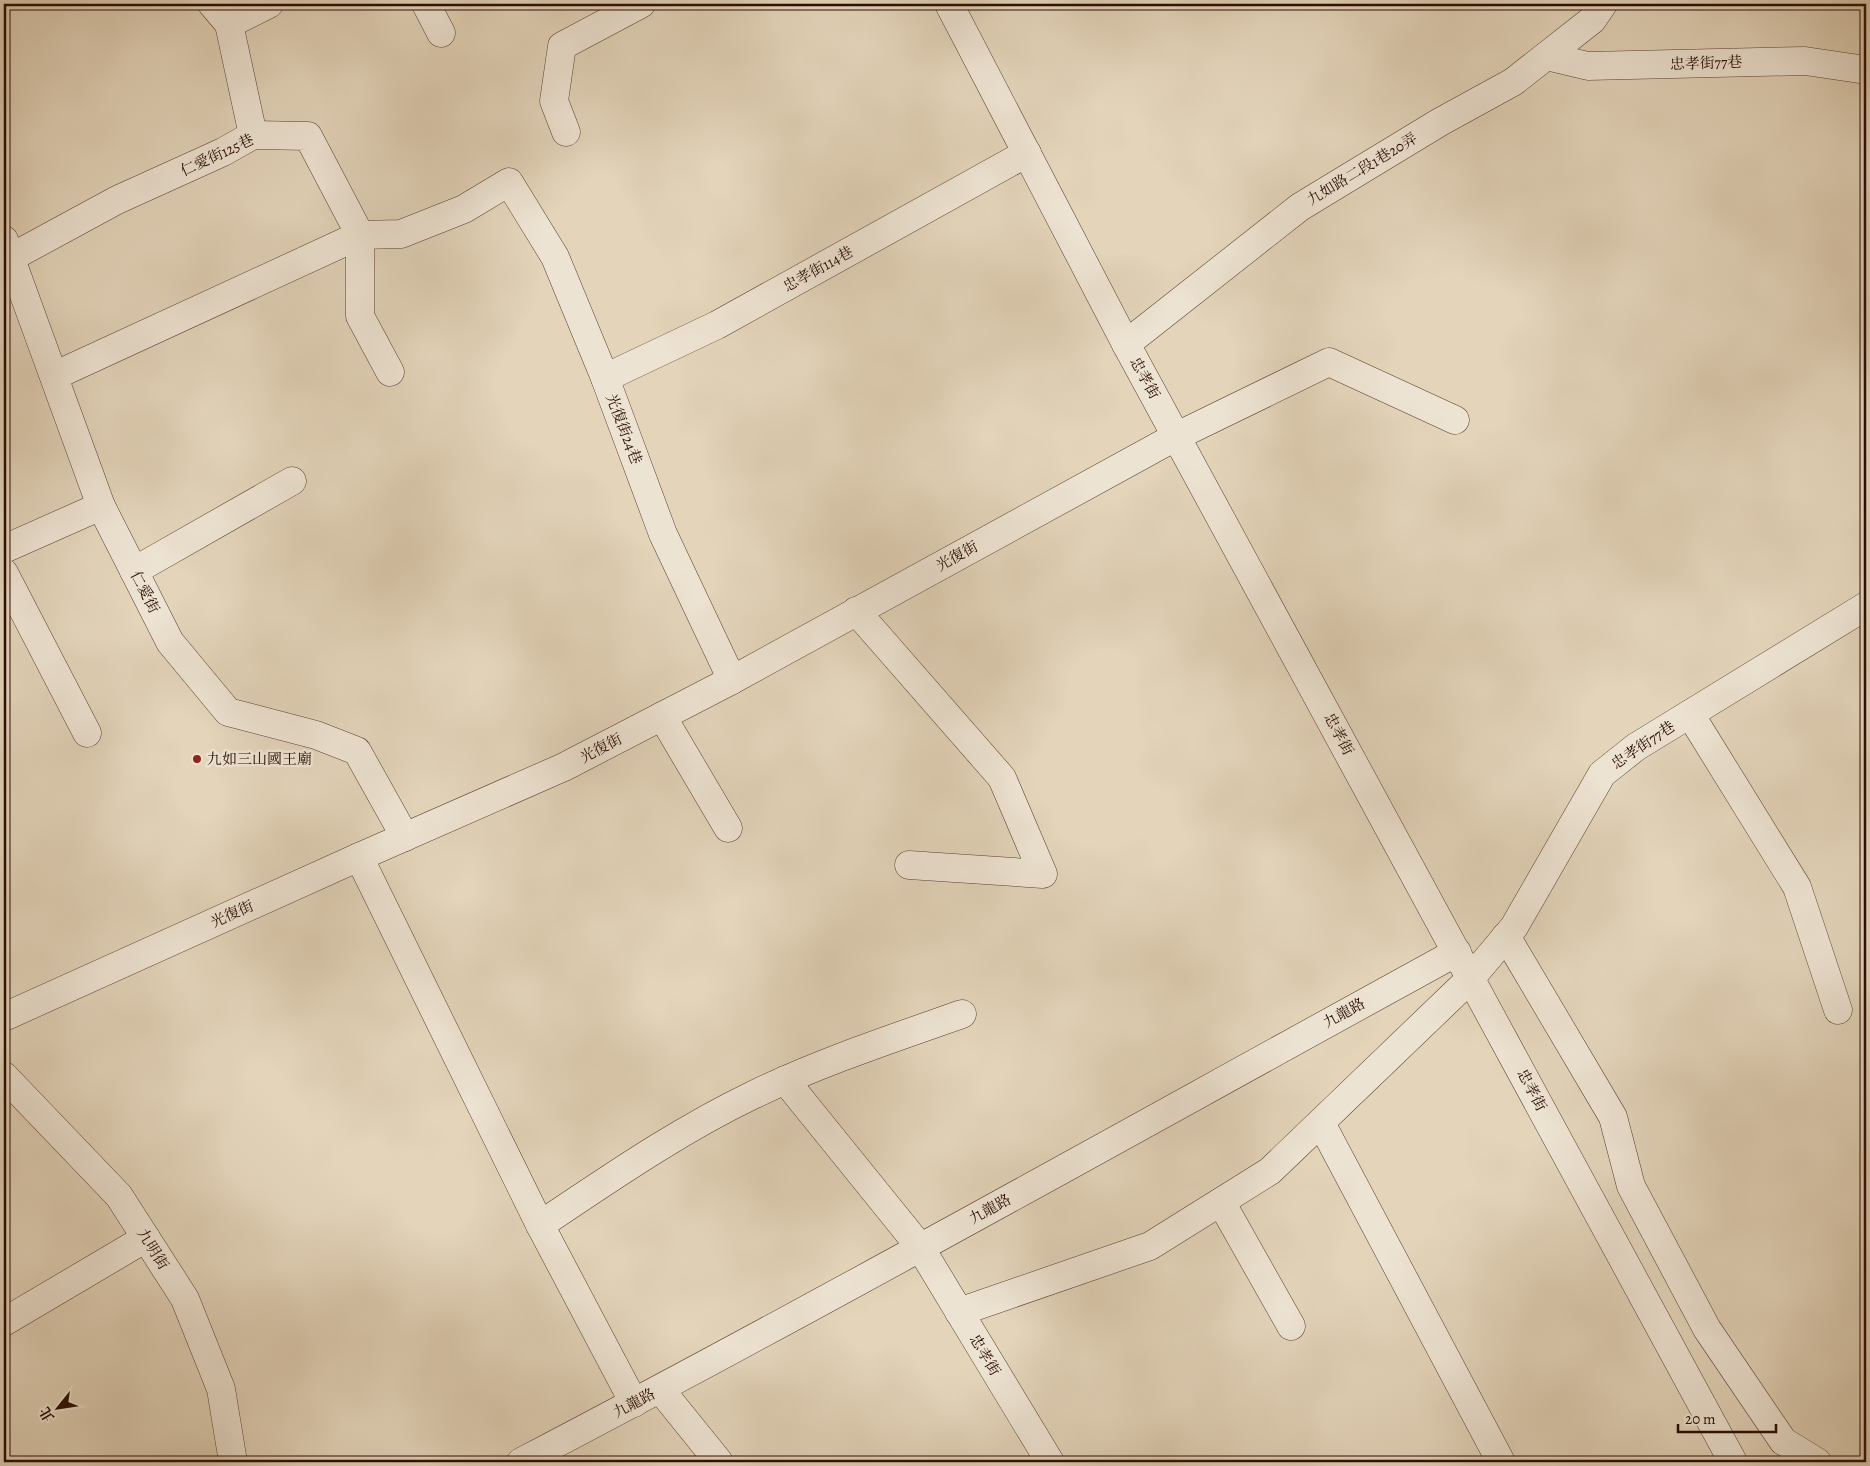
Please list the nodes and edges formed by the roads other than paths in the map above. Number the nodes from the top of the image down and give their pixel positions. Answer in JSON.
{"nodes":[{"id":1,"x":212,"y":4,"type":"edge"},
{"id":2,"x":269,"y":4,"type":"edge"},
{"id":3,"x":426,"y":4,"type":"edge"},
{"id":4,"x":640,"y":4,"type":"edge"},
{"id":5,"x":948,"y":4,"type":"edge"},
{"id":6,"x":1603,"y":4,"type":"edge"},
{"id":7,"x":229,"y":24,"type":"junction"},
{"id":8,"x":441,"y":33,"type":"dead end"},
{"id":9,"x":1546,"y":56,"type":"junction"},
{"id":10,"x":1866,"y":70,"type":"edge"},
{"id":11,"x":566,"y":132,"type":"dead end"},
{"id":12,"x":254,"y":135,"type":"junction"},
{"id":13,"x":1028,"y":153,"type":"junction"},
{"id":14,"x":360,"y":235,"type":"junction"},
{"id":15,"x":7,"y":249,"type":"edge"},
{"id":16,"x":1126,"y":344,"type":"junction"},
{"id":17,"x":390,"y":372,"type":"dead end"},
{"id":18,"x":54,"y":376,"type":"junction"},
{"id":19,"x":605,"y":378,"type":"junction"},
{"id":20,"x":1455,"y":420,"type":"dead end"},
{"id":21,"x":1177,"y":436,"type":"junction"},
{"id":22,"x":292,"y":481,"type":"dead end"},
{"id":23,"x":101,"y":506,"type":"junction"},
{"id":24,"x":4,"y":549,"type":"edge"},
{"id":25,"x":134,"y":571,"type":"junction"},
{"id":26,"x":4,"y":573,"type":"edge"},
{"id":27,"x":1866,"y":606,"type":"edge"},
{"id":28,"x":856,"y":611,"type":"junction"},
{"id":29,"x":732,"y":680,"type":"junction"},
{"id":30,"x":1690,"y":714,"type":"junction"},
{"id":31,"x":662,"y":716,"type":"junction"},
{"id":32,"x":87,"y":733,"type":"dead end"},
{"id":33,"x":728,"y":828,"type":"dead end"},
{"id":34,"x":405,"y":837,"type":"junction"},
{"id":35,"x":360,"y":857,"type":"junction"},
{"id":36,"x":909,"y":865,"type":"dead end"},
{"id":37,"x":1506,"y":936,"type":"junction"},
{"id":38,"x":1457,"y":952,"type":"junction"},
{"id":39,"x":1471,"y":978,"type":"junction"},
{"id":40,"x":1838,"y":1010,"type":"dead end"},
{"id":41,"x":962,"y":1014,"type":"dead end"},
{"id":42,"x":4,"y":1017,"type":"edge"},
{"id":43,"x":4,"y":1076,"type":"edge"},
{"id":44,"x":785,"y":1080,"type":"junction"},
{"id":45,"x":1321,"y":1123,"type":"junction"},
{"id":46,"x":1221,"y":1202,"type":"junction"},
{"id":47,"x":540,"y":1225,"type":"junction"},
{"id":48,"x":146,"y":1238,"type":"junction"},
{"id":49,"x":920,"y":1247,"type":"junction"},
{"id":50,"x":959,"y":1312,"type":"junction"},
{"id":51,"x":4,"y":1322,"type":"edge"},
{"id":52,"x":1291,"y":1326,"type":"dead end"},
{"id":53,"x":660,"y":1389,"type":"junction"},
{"id":54,"x":634,"y":1403,"type":"junction"},
{"id":55,"x":233,"y":1462,"type":"edge"},
{"id":56,"x":521,"y":1462,"type":"edge"},
{"id":57,"x":719,"y":1462,"type":"edge"},
{"id":58,"x":1050,"y":1462,"type":"edge"},
{"id":59,"x":1501,"y":1462,"type":"edge"},
{"id":60,"x":1733,"y":1462,"type":"edge"},
{"id":61,"x":1817,"y":1462,"type":"edge"}],
"edges":[{"from":1,"to":7,"type":"street"},
{"from":2,"to":7,"type":"street"},
{"from":3,"to":8,"type":"street"},
{"from":4,"to":11,"type":"street"},
{"from":5,"to":13,"type":"street","name":"忠孝街"},
{"from":6,"to":9,"type":"street","name":"九如路二段1巷20弄"},
{"from":7,"to":12,"type":"street"},
{"from":9,"to":10,"type":"street","name":"忠孝街77巷"},
{"from":9,"to":16,"type":"street","name":"九如路二段1巷20弄"},
{"from":12,"to":14,"type":"street","name":"仁愛街125巷"},
{"from":12,"to":15,"type":"street","name":"仁愛街125巷"},
{"from":13,"to":16,"type":"street","name":"忠孝街"},
{"from":13,"to":19,"type":"street","name":"忠孝街114巷"},
{"from":14,"to":17,"type":"street","name":"仁愛街125巷"},
{"from":14,"to":18,"type":"street"},
{"from":14,"to":19,"type":"street","name":"光復街24巷"},
{"from":15,"to":18,"type":"street","name":"仁愛街"},
{"from":16,"to":21,"type":"street","name":"忠孝街"},
{"from":18,"to":23,"type":"street","name":"仁愛街"},
{"from":19,"to":29,"type":"street","name":"光復街24巷"},
{"from":20,"to":21,"type":"street","name":"光復街"},
{"from":21,"to":28,"type":"street","name":"光復街"},
{"from":21,"to":38,"type":"street","name":"忠孝街"},
{"from":22,"to":25,"type":"street"},
{"from":23,"to":24,"type":"street"},
{"from":23,"to":25,"type":"street","name":"仁愛街"},
{"from":25,"to":34,"type":"street","name":"仁愛街"},
{"from":26,"to":32,"type":"street"},
{"from":27,"to":30,"type":"street","name":"忠孝街77巷"},
{"from":28,"to":29,"type":"street","name":"光復街"},
{"from":28,"to":36,"type":"street"},
{"from":29,"to":31,"type":"street","name":"光復街"},
{"from":30,"to":37,"type":"street","name":"忠孝街77巷"},
{"from":30,"to":40,"type":"street"},
{"from":31,"to":33,"type":"street"},
{"from":31,"to":34,"type":"street","name":"光復街"},
{"from":34,"to":35,"type":"street","name":"光復街"},
{"from":35,"to":42,"type":"street","name":"光復街"},
{"from":35,"to":47,"type":"street"},
{"from":37,"to":39,"type":"street","name":"忠孝街77巷"},
{"from":37,"to":61,"type":"street"},
{"from":38,"to":39,"type":"street","name":"忠孝街"},
{"from":38,"to":49,"type":"street","name":"九龍路"},
{"from":39,"to":45,"type":"street","name":"忠孝街77巷"},
{"from":39,"to":60,"type":"street","name":"忠孝街"},
{"from":41,"to":44,"type":"street"},
{"from":43,"to":48,"type":"street","name":"九明街"},
{"from":44,"to":47,"type":"street"},
{"from":44,"to":49,"type":"street","name":"忠孝街"},
{"from":45,"to":46,"type":"street","name":"忠孝街77巷"},
{"from":45,"to":59,"type":"street"},
{"from":46,"to":50,"type":"street","name":"忠孝街77巷"},
{"from":46,"to":52,"type":"street"},
{"from":47,"to":54,"type":"street"},
{"from":48,"to":51,"type":"street"},
{"from":48,"to":55,"type":"street","name":"九明街"},
{"from":49,"to":50,"type":"street","name":"忠孝街"},
{"from":49,"to":53,"type":"street","name":"九龍路"},
{"from":50,"to":58,"type":"street","name":"忠孝街"},
{"from":53,"to":54,"type":"street","name":"九龍路"},
{"from":53,"to":57,"type":"street"},
{"from":54,"to":56,"type":"street","name":"九龍路"}]}
